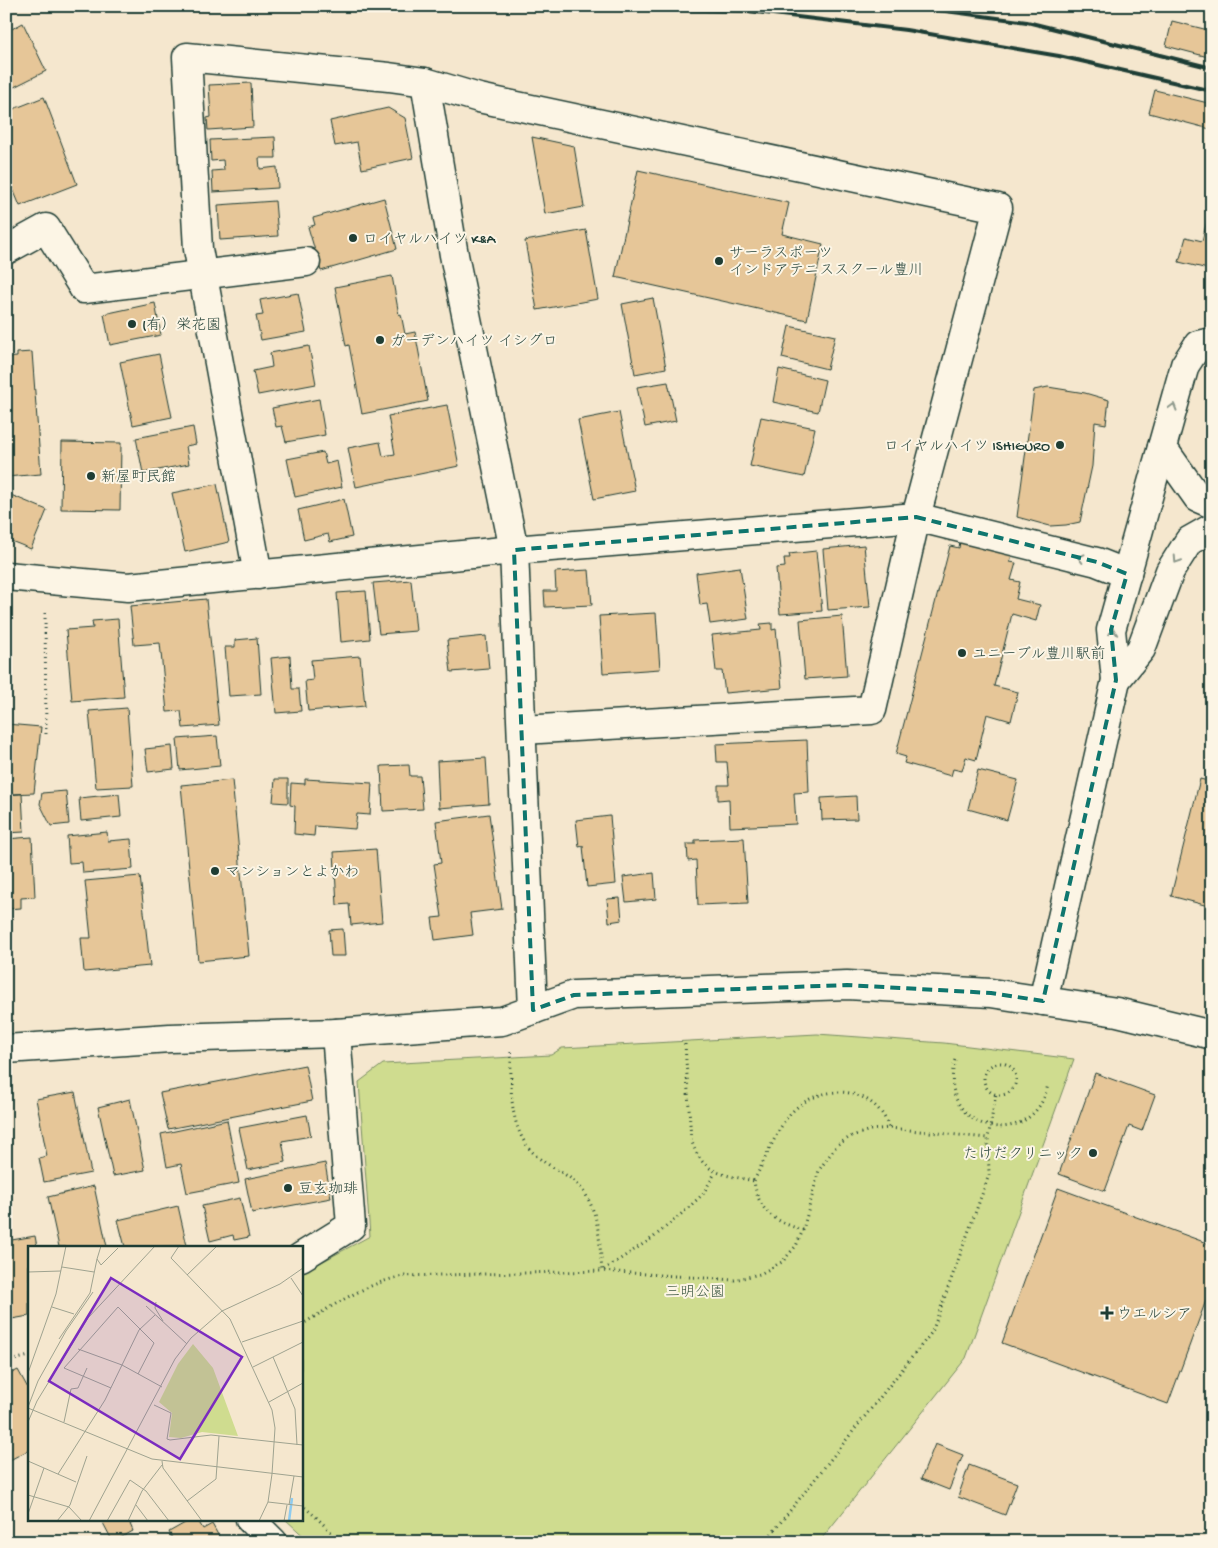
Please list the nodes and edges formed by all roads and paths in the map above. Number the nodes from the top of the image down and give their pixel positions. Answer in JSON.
{"nodes":[{"id":1,"x":425,"y":82,"type":"junction"},
{"id":2,"x":6,"y":250,"type":"edge"},
{"id":3,"x":306,"y":262,"type":"dead end"},
{"id":4,"x":203,"y":275,"type":"junction"},
{"id":5,"x":1212,"y":342,"type":"edge"},
{"id":6,"x":1162,"y":447,"type":"junction"},
{"id":7,"x":1212,"y":504,"type":"edge"},
{"id":8,"x":916,"y":517,"type":"junction"},
{"id":9,"x":1212,"y":528,"type":"edge"},
{"id":10,"x":514,"y":550,"type":"junction"},
{"id":11,"x":1127,"y":574,"type":"junction"},
{"id":12,"x":258,"y":575,"type":"junction"},
{"id":13,"x":6,"y":576,"type":"edge"},
{"id":14,"x":45,"y":579,"type":"junction"},
{"id":15,"x":1116,"y":680,"type":"junction"},
{"id":16,"x":522,"y":730,"type":"junction"},
{"id":17,"x":46,"y":736,"type":"dead end"},
{"id":18,"x":1043,"y":1001,"type":"junction"},
{"id":19,"x":533,"y":1010,"type":"junction"},
{"id":20,"x":336,"y":1033,"type":"junction"},
{"id":21,"x":1212,"y":1035,"type":"edge"},
{"id":22,"x":511,"y":1044,"type":"dead end"},
{"id":23,"x":685,"y":1044,"type":"dead end"},
{"id":24,"x":6,"y":1049,"type":"edge"},
{"id":25,"x":956,"y":1060,"type":"dead end"},
{"id":26,"x":1048,"y":1084,"type":"dead end"},
{"id":27,"x":996,"y":1094,"type":"junction"},
{"id":28,"x":990,"y":1126,"type":"junction"},
{"id":29,"x":889,"y":1128,"type":"junction"},
{"id":30,"x":988,"y":1138,"type":"junction"},
{"id":31,"x":715,"y":1173,"type":"junction"},
{"id":32,"x":754,"y":1181,"type":"junction"},
{"id":33,"x":803,"y":1230,"type":"junction"},
{"id":34,"x":302,"y":1256,"type":"edge"},
{"id":35,"x":602,"y":1271,"type":"junction"},
{"id":36,"x":302,"y":1324,"type":"edge"},
{"id":37,"x":28,"y":1356,"type":"edge"},
{"id":38,"x":6,"y":1362,"type":"edge"},
{"id":39,"x":302,"y":1505,"type":"edge"},
{"id":40,"x":251,"y":1520,"type":"edge"},
{"id":41,"x":718,"y":1536,"type":"dead end"},
{"id":42,"x":273,"y":1542,"type":"edge"},
{"id":43,"x":341,"y":1542,"type":"edge"},
{"id":44,"x":726,"y":1542,"type":"edge"},
{"id":45,"x":765,"y":1542,"type":"edge"}],
"edges":[{"from":1,"to":4,"type":"street"},
{"from":1,"to":8,"type":"street"},
{"from":1,"to":10,"type":"street"},
{"from":2,"to":4,"type":"street"},
{"from":3,"to":4,"type":"street"},
{"from":4,"to":12,"type":"street"},
{"from":6,"to":5,"type":"street","one_way":true},
{"from":6,"to":7,"type":"street"},
{"from":6,"to":11,"type":"street"},
{"from":8,"to":10,"type":"street"},
{"from":11,"to":8,"type":"street","one_way":true},
{"from":8,"to":16,"type":"street"},
{"from":9,"to":15,"type":"street","one_way":true},
{"from":10,"to":12,"type":"street"},
{"from":10,"to":16,"type":"street"},
{"from":15,"to":11,"type":"street","one_way":true},
{"from":12,"to":14,"type":"street"},
{"from":13,"to":14,"type":"street"},
{"from":14,"to":17,"type":"path"},
{"from":15,"to":18,"type":"street"},
{"from":16,"to":19,"type":"street"},
{"from":18,"to":19,"type":"street"},
{"from":18,"to":21,"type":"street"},
{"from":19,"to":20,"type":"street"},
{"from":20,"to":24,"type":"street"},
{"from":20,"to":34,"type":"street"},
{"from":22,"to":35,"type":"path"},
{"from":23,"to":31,"type":"path"},
{"from":25,"to":28,"type":"path"},
{"from":26,"to":28,"type":"path"},
{"from":27,"to":27,"type":"path"},
{"from":27,"to":28,"type":"path"},
{"from":28,"to":30,"type":"path"},
{"from":29,"to":30,"type":"path"},
{"from":29,"to":32,"type":"path"},
{"from":29,"to":33,"type":"path"},
{"from":30,"to":45,"type":"path"},
{"from":31,"to":32,"type":"path"},
{"from":31,"to":35,"type":"path"},
{"from":32,"to":33,"type":"path"},
{"from":33,"to":35,"type":"path"},
{"from":35,"to":36,"type":"path"},
{"from":37,"to":38,"type":"path"},
{"from":39,"to":43,"type":"path"},
{"from":40,"to":42,"type":"street"},
{"from":41,"to":44,"type":"path"}]}
